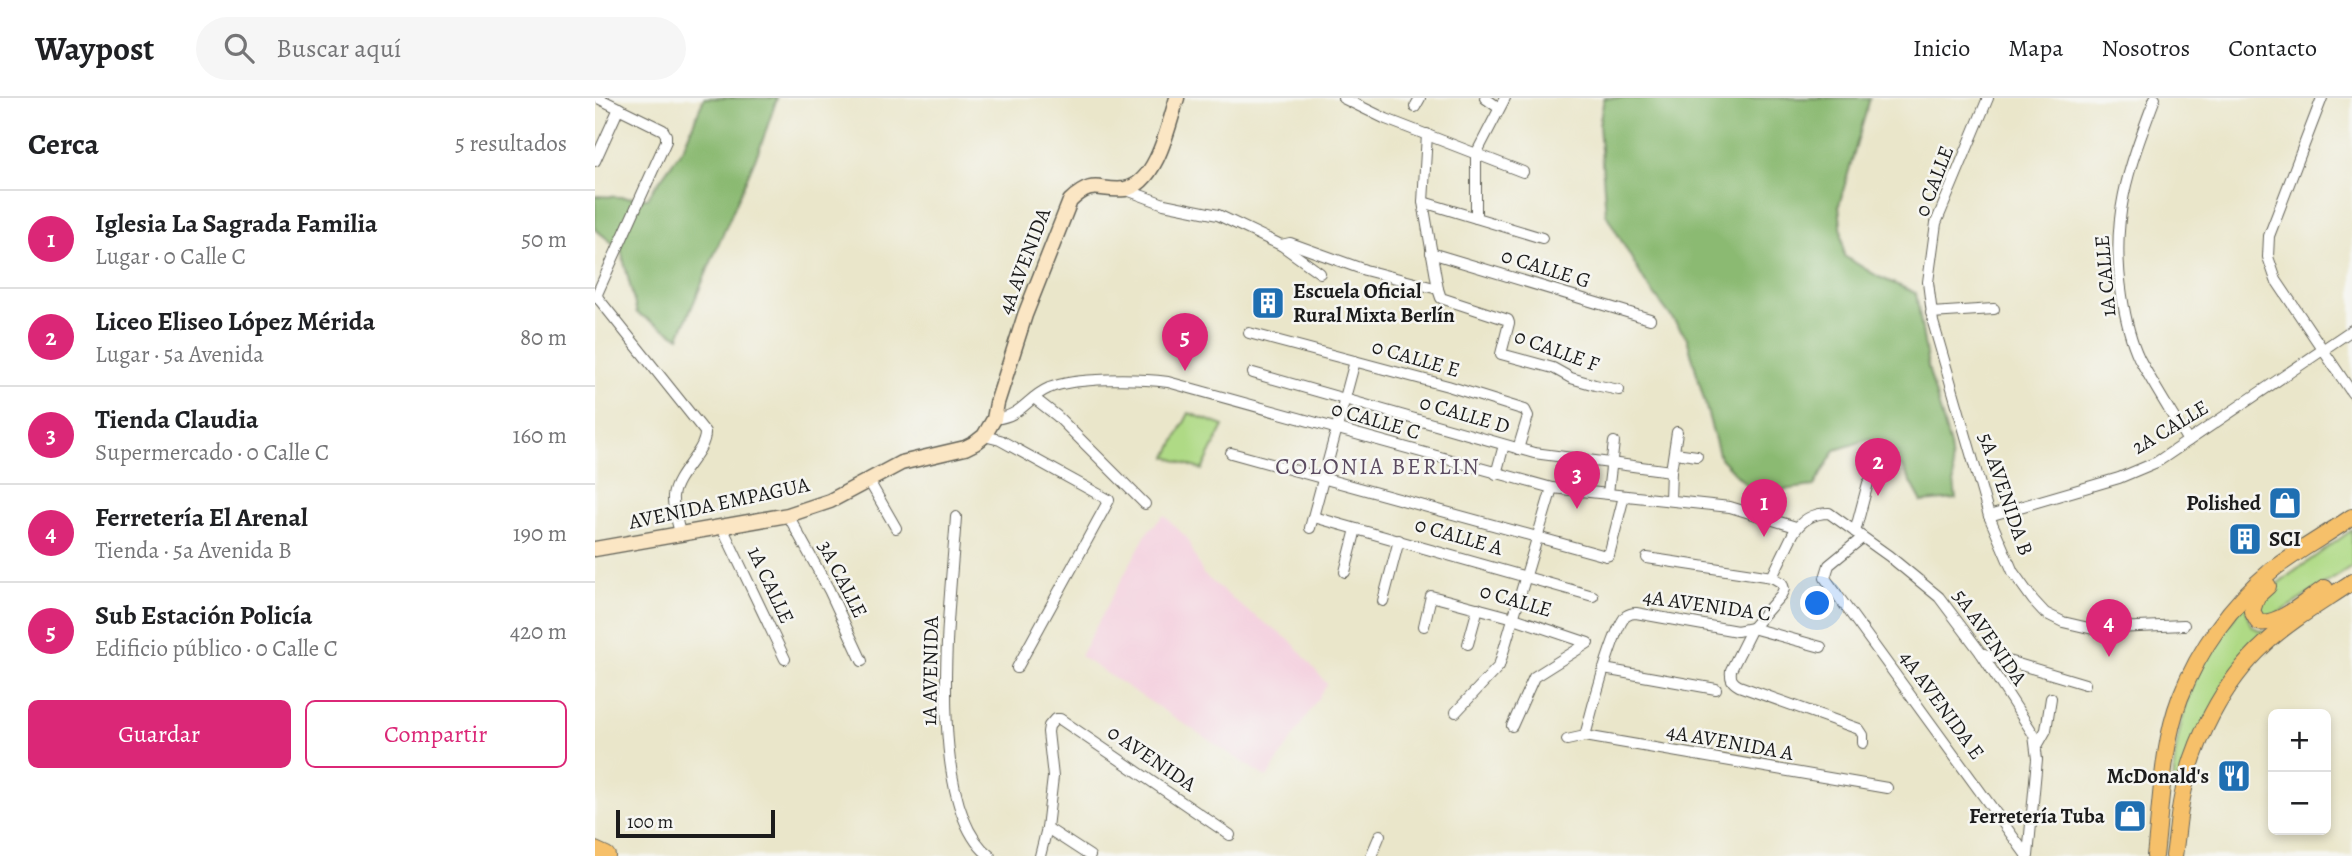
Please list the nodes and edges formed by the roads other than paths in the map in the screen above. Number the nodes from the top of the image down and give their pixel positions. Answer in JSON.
{"nodes":[{"id":1,"x":598,"y":98,"type":"edge"},
{"id":2,"x":1177,"y":98,"type":"edge"},
{"id":3,"x":1343,"y":98,"type":"edge"},
{"id":4,"x":1485,"y":98,"type":"edge"},
{"id":5,"x":1988,"y":98,"type":"edge"},
{"id":6,"x":2155,"y":98,"type":"edge"},
{"id":7,"x":2322,"y":98,"type":"edge"},
{"id":8,"x":1502,"y":103,"type":"edge"},
{"id":9,"x":619,"y":108,"type":"junction"},
{"id":10,"x":1427,"y":134,"type":"junction"},
{"id":11,"x":1476,"y":154,"type":"junction"},
{"id":12,"x":595,"y":161,"type":"edge"},
{"id":13,"x":1523,"y":172,"type":"dead end"},
{"id":14,"x":1124,"y":189,"type":"junction"},
{"id":15,"x":1423,"y":202,"type":"junction"},
{"id":16,"x":1476,"y":218,"type":"junction"},
{"id":17,"x":1542,"y":238,"type":"dead end"},
{"id":18,"x":1281,"y":245,"type":"junction"},
{"id":19,"x":1431,"y":253,"type":"junction"},
{"id":20,"x":1320,"y":273,"type":"dead end"},
{"id":21,"x":1439,"y":294,"type":"junction"},
{"id":22,"x":1994,"y":309,"type":"dead end"},
{"id":23,"x":1932,"y":318,"type":"junction"},
{"id":24,"x":1650,"y":319,"type":"dead end"},
{"id":25,"x":2352,"y":330,"type":"edge"},
{"id":26,"x":1249,"y":333,"type":"dead end"},
{"id":27,"x":2322,"y":351,"type":"junction"},
{"id":28,"x":1355,"y":361,"type":"junction"},
{"id":29,"x":1253,"y":373,"type":"dead end"},
{"id":30,"x":1619,"y":390,"type":"dead end"},
{"id":31,"x":2352,"y":393,"type":"edge"},
{"id":32,"x":1034,"y":398,"type":"junction"},
{"id":33,"x":1345,"y":398,"type":"junction"},
{"id":34,"x":994,"y":419,"type":"junction"},
{"id":35,"x":1336,"y":429,"type":"junction"},
{"id":36,"x":1677,"y":432,"type":"dead end"},
{"id":37,"x":984,"y":436,"type":"junction"},
{"id":38,"x":1614,"y":442,"type":"dead end"},
{"id":39,"x":2187,"y":442,"type":"junction"},
{"id":40,"x":1504,"y":445,"type":"junction"},
{"id":41,"x":1518,"y":449,"type":"junction"},
{"id":42,"x":1231,"y":453,"type":"dead end"},
{"id":43,"x":1675,"y":453,"type":"junction"},
{"id":44,"x":1697,"y":456,"type":"dead end"},
{"id":45,"x":1611,"y":465,"type":"junction"},
{"id":46,"x":1671,"y":471,"type":"junction"},
{"id":47,"x":1496,"y":474,"type":"junction"},
{"id":48,"x":1323,"y":479,"type":"junction"},
{"id":49,"x":869,"y":481,"type":"junction"},
{"id":50,"x":1868,"y":483,"type":"dead end"},
{"id":51,"x":1552,"y":488,"type":"junction"},
{"id":52,"x":1608,"y":494,"type":"junction"},
{"id":53,"x":1623,"y":496,"type":"junction"},
{"id":54,"x":1669,"y":500,"type":"junction"},
{"id":55,"x":1145,"y":504,"type":"dead end"},
{"id":56,"x":787,"y":515,"type":"junction"},
{"id":57,"x":1989,"y":516,"type":"junction"},
{"id":58,"x":955,"y":517,"type":"dead end"},
{"id":59,"x":1314,"y":517,"type":"junction"},
{"id":60,"x":2352,"y":517,"type":"edge"},
{"id":61,"x":2352,"y":525,"type":"edge"},
{"id":62,"x":722,"y":527,"type":"junction"},
{"id":63,"x":1796,"y":527,"type":"junction"},
{"id":64,"x":896,"y":528,"type":"dead end"},
{"id":65,"x":1310,"y":528,"type":"dead end"},
{"id":66,"x":1356,"y":529,"type":"junction"},
{"id":67,"x":680,"y":534,"type":"junction"},
{"id":68,"x":1859,"y":535,"type":"junction"},
{"id":69,"x":1536,"y":538,"type":"junction"},
{"id":70,"x":1399,"y":540,"type":"junction"},
{"id":71,"x":595,"y":549,"type":"edge"},
{"id":72,"x":1647,"y":558,"type":"dead end"},
{"id":73,"x":2352,"y":571,"type":"edge"},
{"id":74,"x":1345,"y":572,"type":"dead end"},
{"id":75,"x":1525,"y":575,"type":"junction"},
{"id":76,"x":1772,"y":577,"type":"junction"},
{"id":77,"x":2352,"y":582,"type":"edge"},
{"id":78,"x":1593,"y":596,"type":"dead end"},
{"id":79,"x":1383,"y":601,"type":"dead end"},
{"id":80,"x":1478,"y":608,"type":"junction"},
{"id":81,"x":1514,"y":618,"type":"junction"},
{"id":82,"x":2184,"y":625,"type":"dead end"},
{"id":83,"x":1424,"y":626,"type":"dead end"},
{"id":84,"x":1752,"y":628,"type":"junction"},
{"id":85,"x":1468,"y":644,"type":"dead end"},
{"id":86,"x":1821,"y":648,"type":"dead end"},
{"id":87,"x":1981,"y":653,"type":"junction"},
{"id":88,"x":785,"y":659,"type":"dead end"},
{"id":89,"x":862,"y":661,"type":"dead end"},
{"id":90,"x":1017,"y":668,"type":"dead end"},
{"id":91,"x":1604,"y":669,"type":"junction"},
{"id":92,"x":2085,"y":684,"type":"dead end"},
{"id":93,"x":1716,"y":689,"type":"dead end"},
{"id":94,"x":2051,"y":698,"type":"dead end"},
{"id":95,"x":1456,"y":712,"type":"dead end"},
{"id":96,"x":1513,"y":726,"type":"dead end"},
{"id":97,"x":1585,"y":736,"type":"junction"},
{"id":98,"x":1567,"y":740,"type":"dead end"},
{"id":99,"x":1863,"y":743,"type":"dead end"},
{"id":100,"x":2037,"y":746,"type":"junction"},
{"id":101,"x":2165,"y":774,"type":"junction"},
{"id":102,"x":1887,"y":788,"type":"dead end"},
{"id":103,"x":1047,"y":828,"type":"junction"},
{"id":104,"x":1230,"y":835,"type":"dead end"},
{"id":105,"x":1380,"y":835,"type":"dead end"},
{"id":106,"x":595,"y":851,"type":"edge"},
{"id":107,"x":606,"y":856,"type":"edge"},
{"id":108,"x":990,"y":856,"type":"edge"},
{"id":109,"x":1040,"y":856,"type":"edge"},
{"id":110,"x":1090,"y":856,"type":"edge"},
{"id":111,"x":1371,"y":856,"type":"edge"},
{"id":112,"x":2028,"y":856,"type":"edge"},
{"id":113,"x":2155,"y":856,"type":"edge"},
{"id":114,"x":2164,"y":856,"type":"edge"},
{"id":115,"x":2174,"y":856,"type":"edge"}],
"edges":[{"from":1,"to":9,"type":"street"},
{"from":2,"to":14,"type":"street"},
{"from":3,"to":10,"type":"street"},
{"from":4,"to":8,"type":"street"},
{"from":5,"to":23,"type":"street","name":"0 CALLE"},
{"from":6,"to":39,"type":"street","name":"1A CALLE"},
{"from":7,"to":27,"type":"street"},
{"from":8,"to":11,"type":"street"},
{"from":9,"to":12,"type":"street"},
{"from":9,"to":67,"type":"street"},
{"from":10,"to":11,"type":"street"},
{"from":10,"to":15,"type":"street"},
{"from":11,"to":13,"type":"street"},
{"from":11,"to":16,"type":"street"},
{"from":14,"to":18,"type":"street","name":"0 CALLE F"},
{"from":14,"to":34,"type":"street","name":"4A AVENIDA"},
{"from":15,"to":16,"type":"street"},
{"from":15,"to":19,"type":"street"},
{"from":16,"to":17,"type":"street"},
{"from":18,"to":20,"type":"street","name":"0 CALLE F"},
{"from":18,"to":21,"type":"street","name":"0 CALLE F"},
{"from":19,"to":21,"type":"street"},
{"from":19,"to":24,"type":"street","name":"0 CALLE G"},
{"from":21,"to":30,"type":"street","name":"0 CALLE F"},
{"from":22,"to":23,"type":"street"},
{"from":23,"to":57,"type":"street","name":"5A AVENIDA B"},
{"from":25,"to":27,"type":"street","name":"2A CALLE"},
{"from":26,"to":28,"type":"street","name":"0 CALLE E"},
{"from":27,"to":31,"type":"street"},
{"from":27,"to":39,"type":"street","name":"2A CALLE"},
{"from":28,"to":33,"type":"street"},
{"from":28,"to":41,"type":"street","name":"0 CALLE E"},
{"from":29,"to":33,"type":"street","name":"0 CALLE D"},
{"from":32,"to":34,"type":"street","name":"0 CALLE C"},
{"from":32,"to":35,"type":"street","name":"0 CALLE C"},
{"from":32,"to":55,"type":"street"},
{"from":33,"to":35,"type":"street"},
{"from":33,"to":40,"type":"street","name":"0 CALLE D"},
{"from":34,"to":37,"type":"street"},
{"from":35,"to":47,"type":"street","name":"0 CALLE C"},
{"from":35,"to":48,"type":"street"},
{"from":36,"to":43,"type":"street"},
{"from":37,"to":49,"type":"street","name":"AVENIDA EMPAGUA"},
{"from":37,"to":90,"type":"street"},
{"from":38,"to":45,"type":"street"},
{"from":39,"to":57,"type":"street","name":"2A CALLE"},
{"from":40,"to":41,"type":"street","name":"0 CALLE D"},
{"from":40,"to":47,"type":"street"},
{"from":41,"to":45,"type":"street","name":"0 CALLE D"},
{"from":42,"to":48,"type":"street"},
{"from":43,"to":44,"type":"street"},
{"from":43,"to":46,"type":"street"},
{"from":45,"to":46,"type":"street","name":"0 CALLE D"},
{"from":45,"to":52,"type":"street"},
{"from":46,"to":54,"type":"street"},
{"from":47,"to":51,"type":"street","name":"0 CALLE C"},
{"from":48,"to":59,"type":"street"},
{"from":48,"to":69,"type":"street"},
{"from":49,"to":56,"type":"street","name":"AVENIDA EMPAGUA"},
{"from":49,"to":64,"type":"street"},
{"from":50,"to":68,"type":"street"},
{"from":51,"to":52,"type":"street","name":"0 CALLE C"},
{"from":51,"to":69,"type":"street"},
{"from":52,"to":53,"type":"street","name":"0 CALLE C"},
{"from":53,"to":54,"type":"street","name":"0 CALLE C"},
{"from":53,"to":69,"type":"street"},
{"from":54,"to":63,"type":"street","name":"0 CALLE C"},
{"from":56,"to":62,"type":"street","name":"AVENIDA EMPAGUA"},
{"from":56,"to":89,"type":"street","name":"3A CALLE"},
{"from":57,"to":82,"type":"street","name":"5A AVENIDA B"},
{"from":58,"to":108,"type":"street","name":"1A AVENIDA"},
{"from":59,"to":65,"type":"street"},
{"from":59,"to":66,"type":"street","name":"0 CALLE A"},
{"from":60,"to":101,"type":"main road"},
{"from":61,"to":73,"type":"main road"},
{"from":62,"to":67,"type":"street","name":"AVENIDA EMPAGUA"},
{"from":62,"to":88,"type":"street","name":"1A CALLE"},
{"from":63,"to":68,"type":"street","name":"5A AVENIDA"},
{"from":63,"to":76,"type":"street"},
{"from":66,"to":70,"type":"street","name":"0 CALLE A"},
{"from":66,"to":74,"type":"street"},
{"from":67,"to":71,"type":"street","name":"AVENIDA EMPAGUA"},
{"from":68,"to":87,"type":"street","name":"5A AVENIDA"},
{"from":68,"to":112,"type":"street","name":"4A AVENIDA E"},
{"from":69,"to":75,"type":"street"},
{"from":70,"to":75,"type":"street","name":"0 CALLE A"},
{"from":70,"to":79,"type":"street"},
{"from":72,"to":76,"type":"street"},
{"from":75,"to":78,"type":"street","name":"0 CALLE A"},
{"from":75,"to":81,"type":"street"},
{"from":76,"to":84,"type":"street"},
{"from":77,"to":115,"type":"main road"},
{"from":80,"to":81,"type":"street","name":"0 CALLE"},
{"from":80,"to":83,"type":"street","name":"0 CALLE"},
{"from":80,"to":85,"type":"street"},
{"from":81,"to":95,"type":"street"},
{"from":81,"to":96,"type":"street","name":"0 CALLE"},
{"from":84,"to":86,"type":"street","name":"4A AVENIDA C"},
{"from":84,"to":91,"type":"street","name":"4A AVENIDA C"},
{"from":84,"to":99,"type":"street"},
{"from":87,"to":92,"type":"street"},
{"from":87,"to":100,"type":"street","name":"5A AVENIDA"},
{"from":91,"to":93,"type":"street"},
{"from":91,"to":97,"type":"street"},
{"from":94,"to":100,"type":"street"},
{"from":97,"to":98,"type":"street","name":"4A AVENIDA A"},
{"from":97,"to":102,"type":"street","name":"4A AVENIDA A"},
{"from":100,"to":112,"type":"street"},
{"from":101,"to":113,"type":"main road"},
{"from":101,"to":114,"type":"main road"},
{"from":103,"to":104,"type":"street","name":"0 AVENIDA"},
{"from":103,"to":109,"type":"street"},
{"from":103,"to":110,"type":"street"},
{"from":105,"to":111,"type":"street"},
{"from":106,"to":107,"type":"highway"}]}
